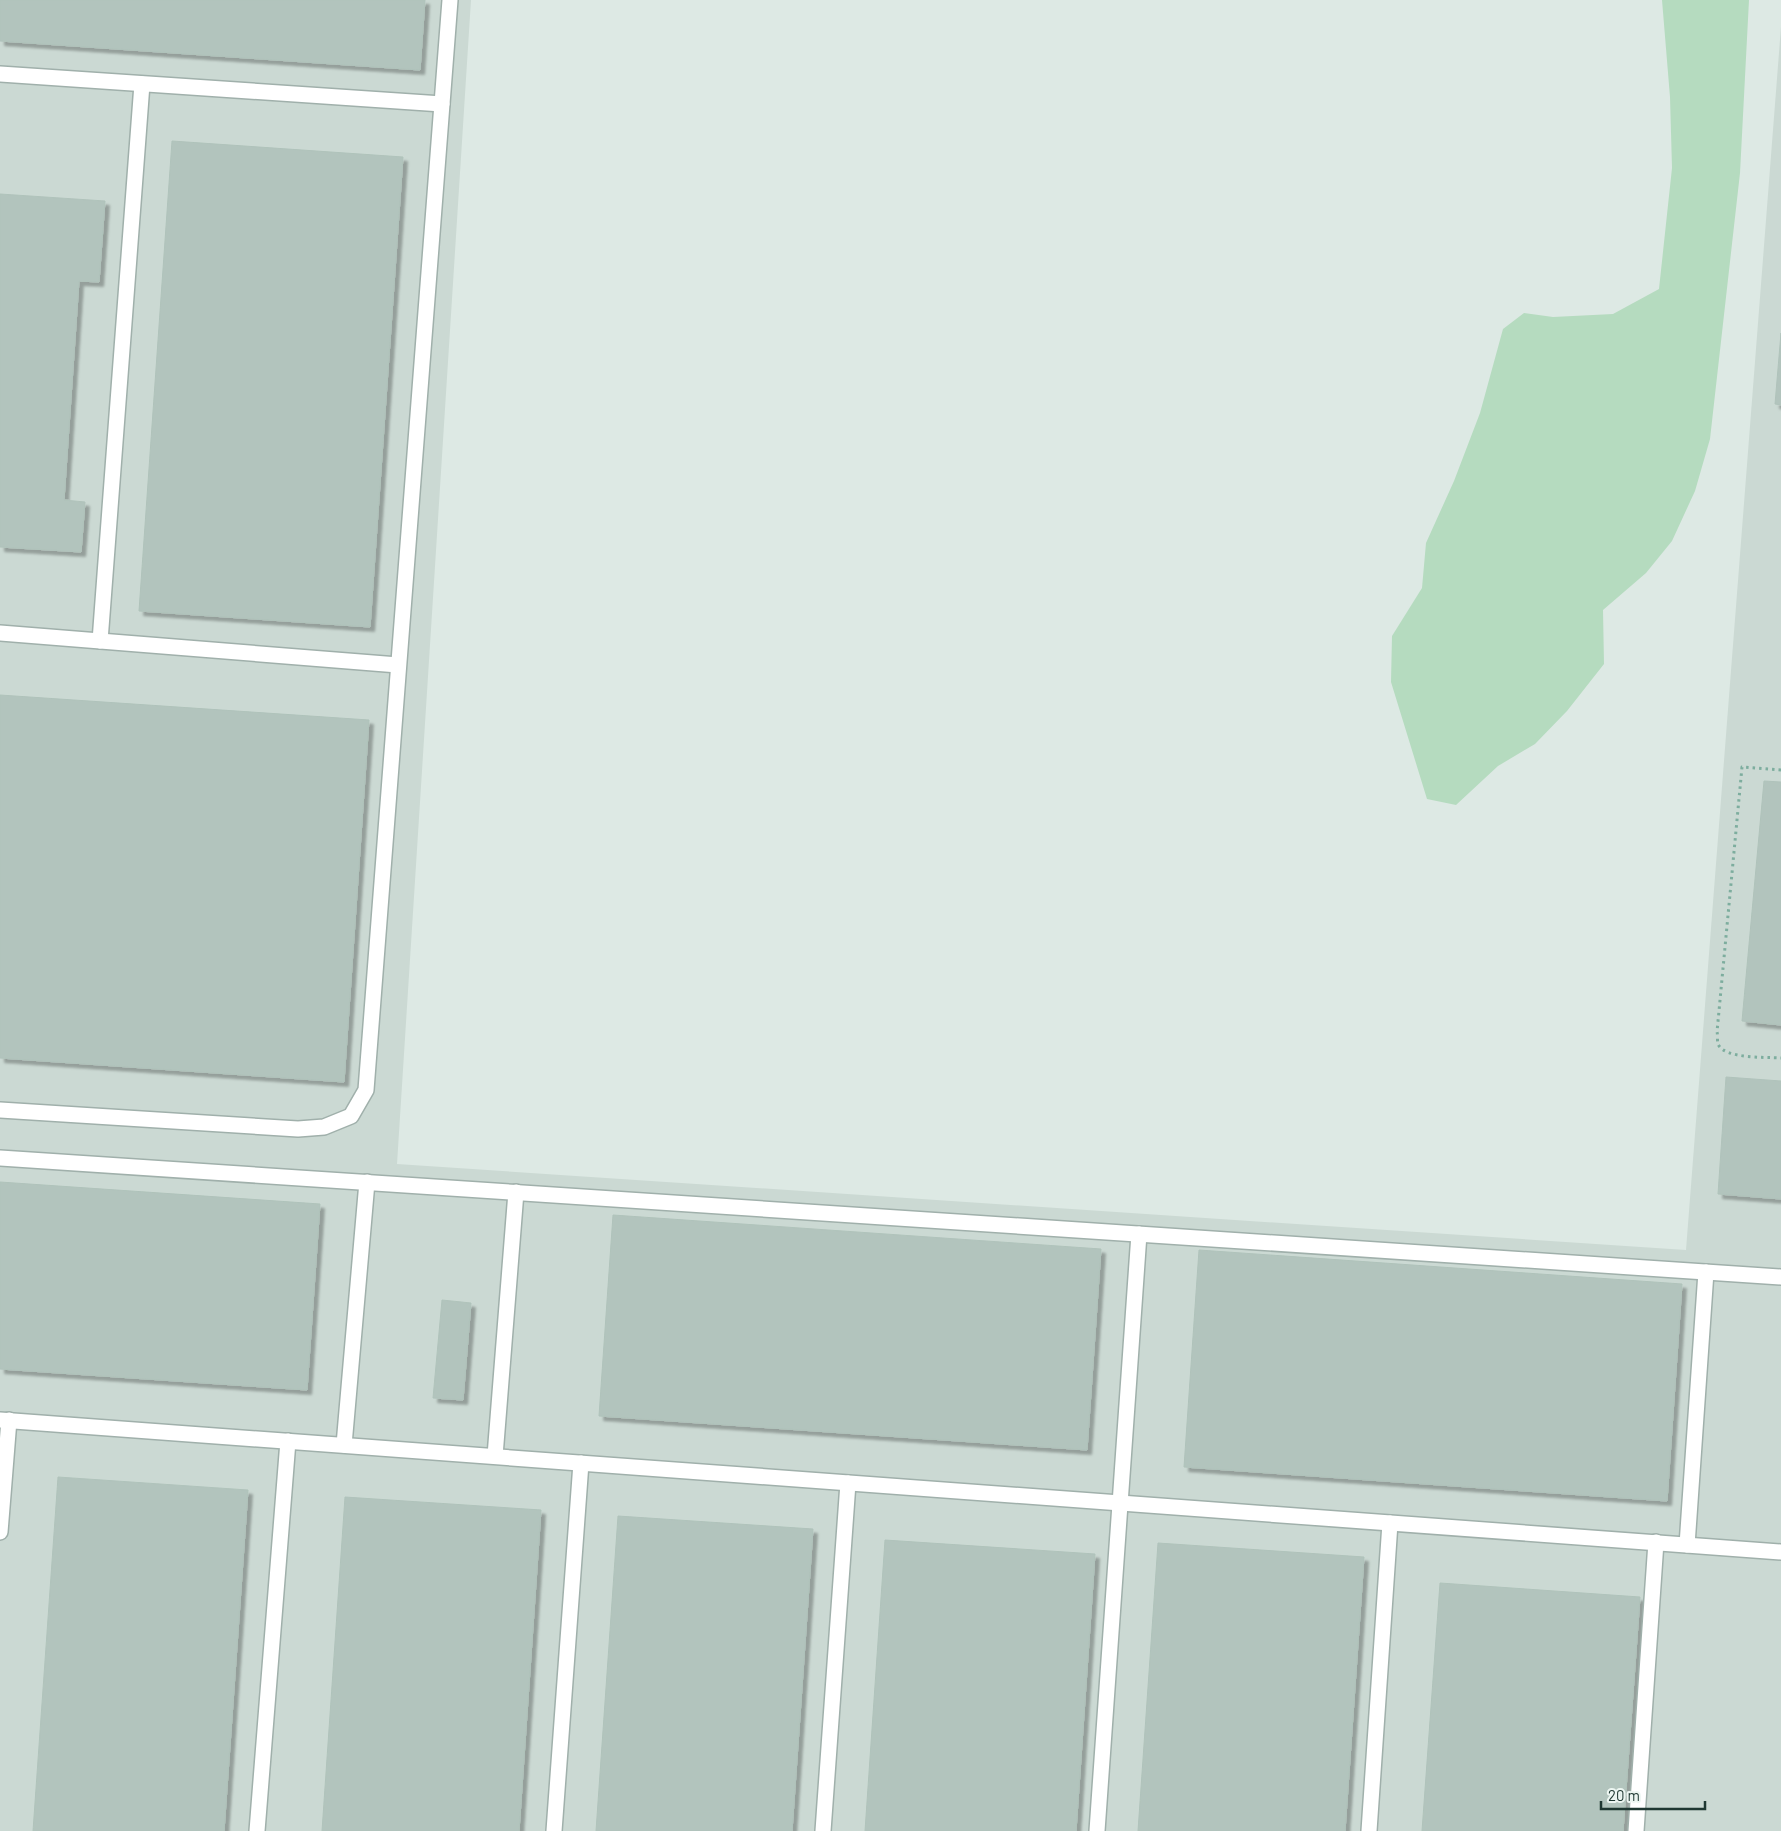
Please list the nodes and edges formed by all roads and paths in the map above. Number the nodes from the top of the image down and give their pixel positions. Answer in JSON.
{"nodes":[{"id":1,"x":450,"y":0,"type":"edge"},
{"id":2,"x":0,"y":74,"type":"edge"},
{"id":3,"x":142,"y":84,"type":"junction"},
{"id":4,"x":442,"y":104,"type":"junction"},
{"id":5,"x":0,"y":632,"type":"edge"},
{"id":6,"x":100,"y":641,"type":"junction"},
{"id":7,"x":398,"y":666,"type":"junction"},
{"id":8,"x":1781,"y":770,"type":"edge"},
{"id":9,"x":1781,"y":1058,"type":"edge"},
{"id":10,"x":0,"y":1110,"type":"edge"},
{"id":11,"x":0,"y":1158,"type":"edge"},
{"id":12,"x":367,"y":1182,"type":"junction"},
{"id":13,"x":516,"y":1192,"type":"junction"},
{"id":14,"x":1139,"y":1234,"type":"junction"},
{"id":15,"x":1706,"y":1272,"type":"junction"},
{"id":16,"x":1781,"y":1277,"type":"edge"},
{"id":17,"x":5,"y":1420,"type":"edge"},
{"id":18,"x":288,"y":1441,"type":"junction"},
{"id":19,"x":344,"y":1445,"type":"junction"},
{"id":20,"x":495,"y":1456,"type":"junction"},
{"id":21,"x":581,"y":1463,"type":"junction"},
{"id":22,"x":848,"y":1482,"type":"junction"},
{"id":23,"x":1120,"y":1502,"type":"junction"},
{"id":24,"x":1390,"y":1523,"type":"junction"},
{"id":25,"x":0,"y":1532,"type":"edge"},
{"id":26,"x":1656,"y":1542,"type":"junction"},
{"id":27,"x":1687,"y":1545,"type":"junction"},
{"id":28,"x":1781,"y":1552,"type":"edge"},
{"id":29,"x":257,"y":1831,"type":"edge"},
{"id":30,"x":554,"y":1831,"type":"edge"},
{"id":31,"x":823,"y":1831,"type":"edge"},
{"id":32,"x":1097,"y":1831,"type":"edge"},
{"id":33,"x":1369,"y":1831,"type":"edge"},
{"id":34,"x":1636,"y":1831,"type":"edge"}],
"edges":[{"from":1,"to":4,"type":"lane"},
{"from":2,"to":3,"type":"lane"},
{"from":3,"to":4,"type":"lane"},
{"from":3,"to":6,"type":"lane"},
{"from":4,"to":7,"type":"lane"},
{"from":5,"to":6,"type":"lane"},
{"from":6,"to":7,"type":"lane"},
{"from":7,"to":10,"type":"lane"},
{"from":8,"to":9,"type":"path"},
{"from":11,"to":12,"type":"lane"},
{"from":12,"to":13,"type":"lane"},
{"from":12,"to":19,"type":"lane"},
{"from":13,"to":14,"type":"lane"},
{"from":13,"to":20,"type":"lane"},
{"from":14,"to":15,"type":"lane"},
{"from":14,"to":23,"type":"lane"},
{"from":15,"to":16,"type":"lane"},
{"from":15,"to":27,"type":"lane"},
{"from":17,"to":18,"type":"lane"},
{"from":17,"to":25,"type":"lane"},
{"from":18,"to":19,"type":"lane"},
{"from":18,"to":29,"type":"lane"},
{"from":19,"to":20,"type":"lane"},
{"from":20,"to":21,"type":"lane"},
{"from":21,"to":22,"type":"lane"},
{"from":21,"to":30,"type":"lane"},
{"from":22,"to":23,"type":"lane"},
{"from":22,"to":31,"type":"lane"},
{"from":23,"to":24,"type":"lane"},
{"from":23,"to":32,"type":"lane"},
{"from":24,"to":26,"type":"lane"},
{"from":24,"to":33,"type":"lane"},
{"from":26,"to":27,"type":"lane"},
{"from":26,"to":34,"type":"lane"},
{"from":27,"to":28,"type":"lane"}]}
